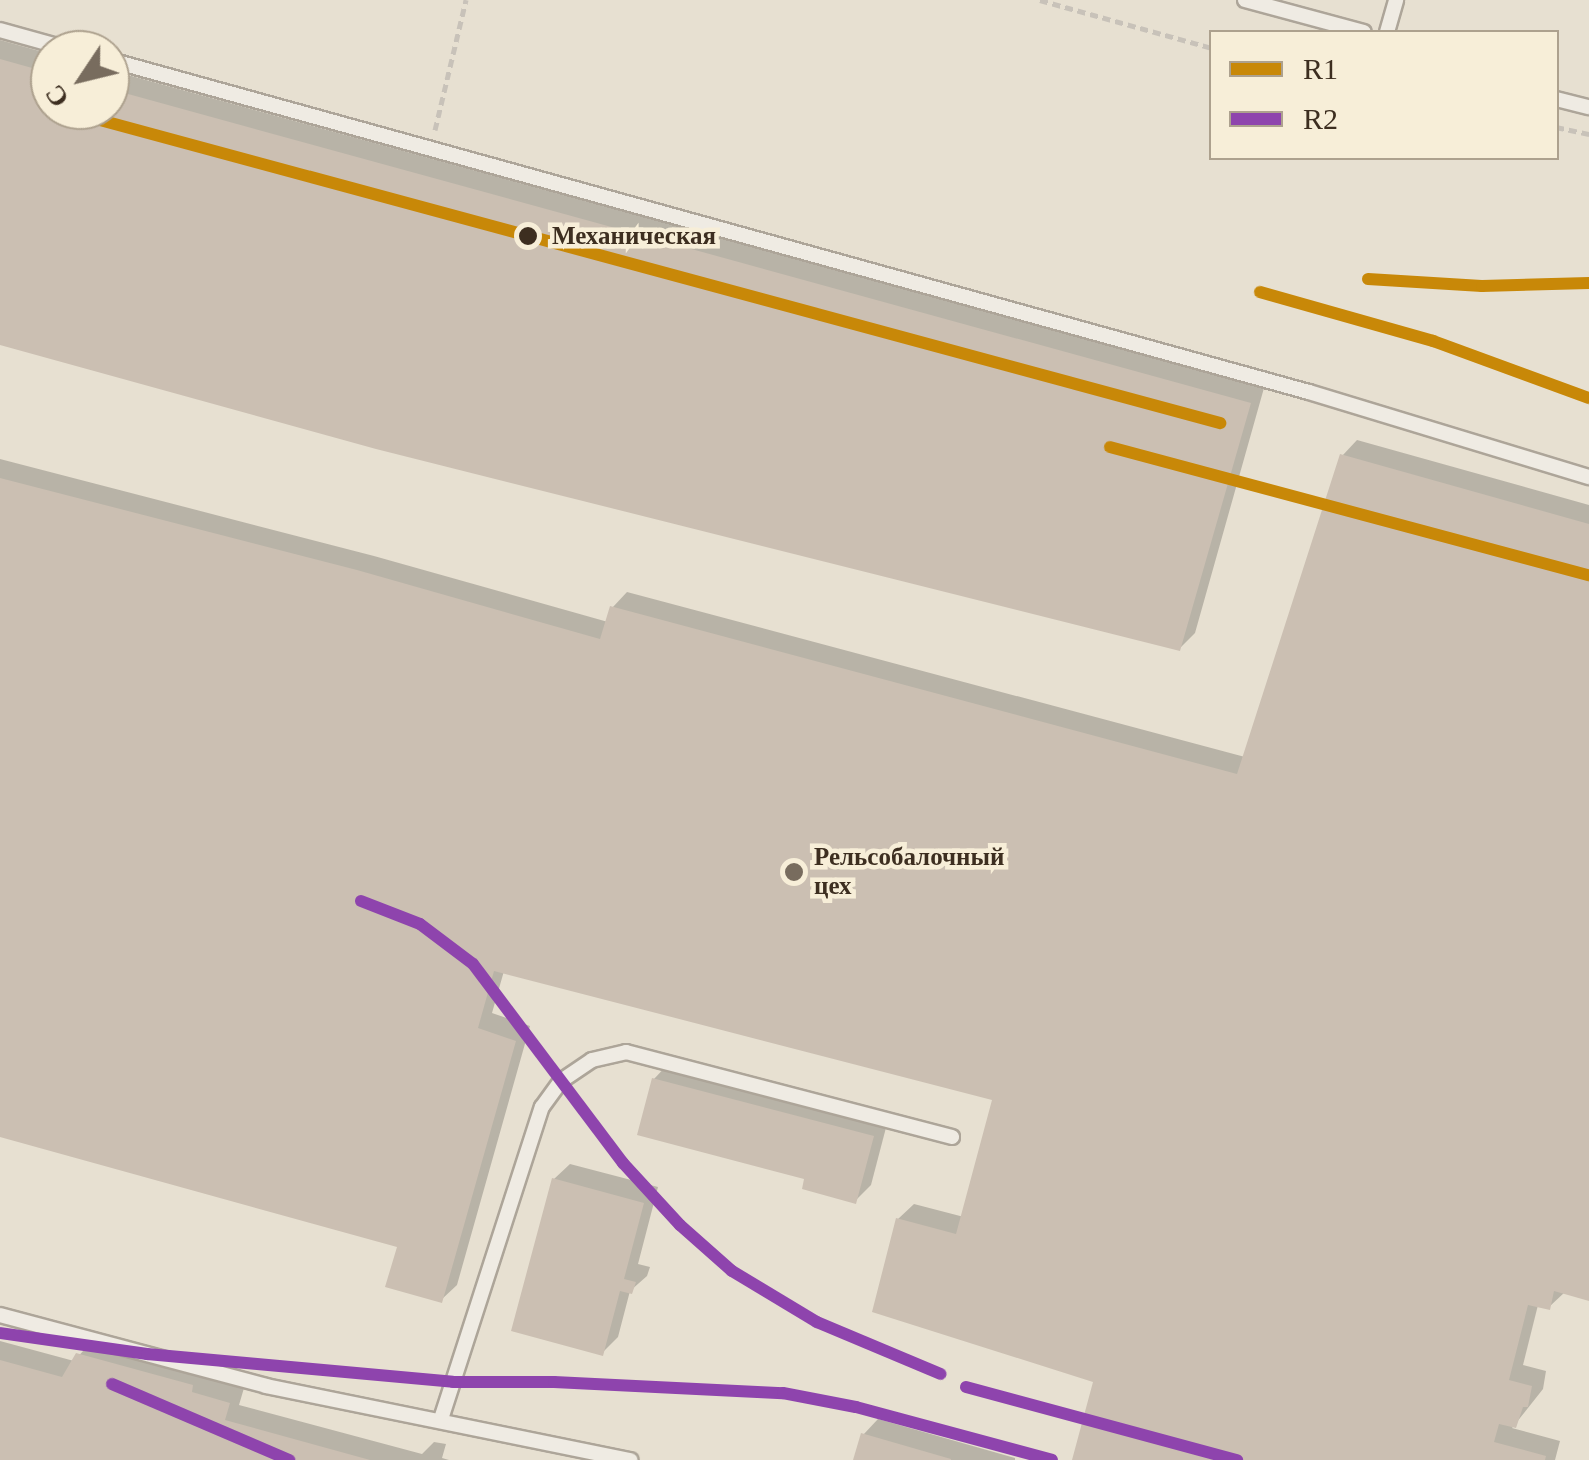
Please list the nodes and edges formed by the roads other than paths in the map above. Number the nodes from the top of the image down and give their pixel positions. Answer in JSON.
{"nodes":[{"id":1,"x":1244,"y":0,"type":"edge"},
{"id":2,"x":1396,"y":0,"type":"edge"},
{"id":3,"x":0,"y":30,"type":"edge"},
{"id":4,"x":1356,"y":30,"type":"edge"},
{"id":5,"x":1388,"y":30,"type":"edge"},
{"id":6,"x":30,"y":38,"type":"edge"},
{"id":7,"x":130,"y":66,"type":"edge"},
{"id":8,"x":1559,"y":100,"type":"edge"},
{"id":9,"x":1589,"y":107,"type":"edge"},
{"id":10,"x":1589,"y":477,"type":"edge"},
{"id":11,"x":952,"y":1137,"type":"dead end"},
{"id":12,"x":0,"y":1315,"type":"edge"},
{"id":13,"x":441,"y":1420,"type":"junction"},
{"id":14,"x":631,"y":1460,"type":"edge"}],
"edges":[{"from":1,"to":4,"type":"lane"},
{"from":2,"to":5,"type":"lane"},
{"from":3,"to":6,"type":"lane"},
{"from":7,"to":10,"type":"lane"},
{"from":8,"to":9,"type":"lane"},
{"from":11,"to":13,"type":"lane"},
{"from":12,"to":13,"type":"lane"},
{"from":13,"to":14,"type":"lane"}]}
